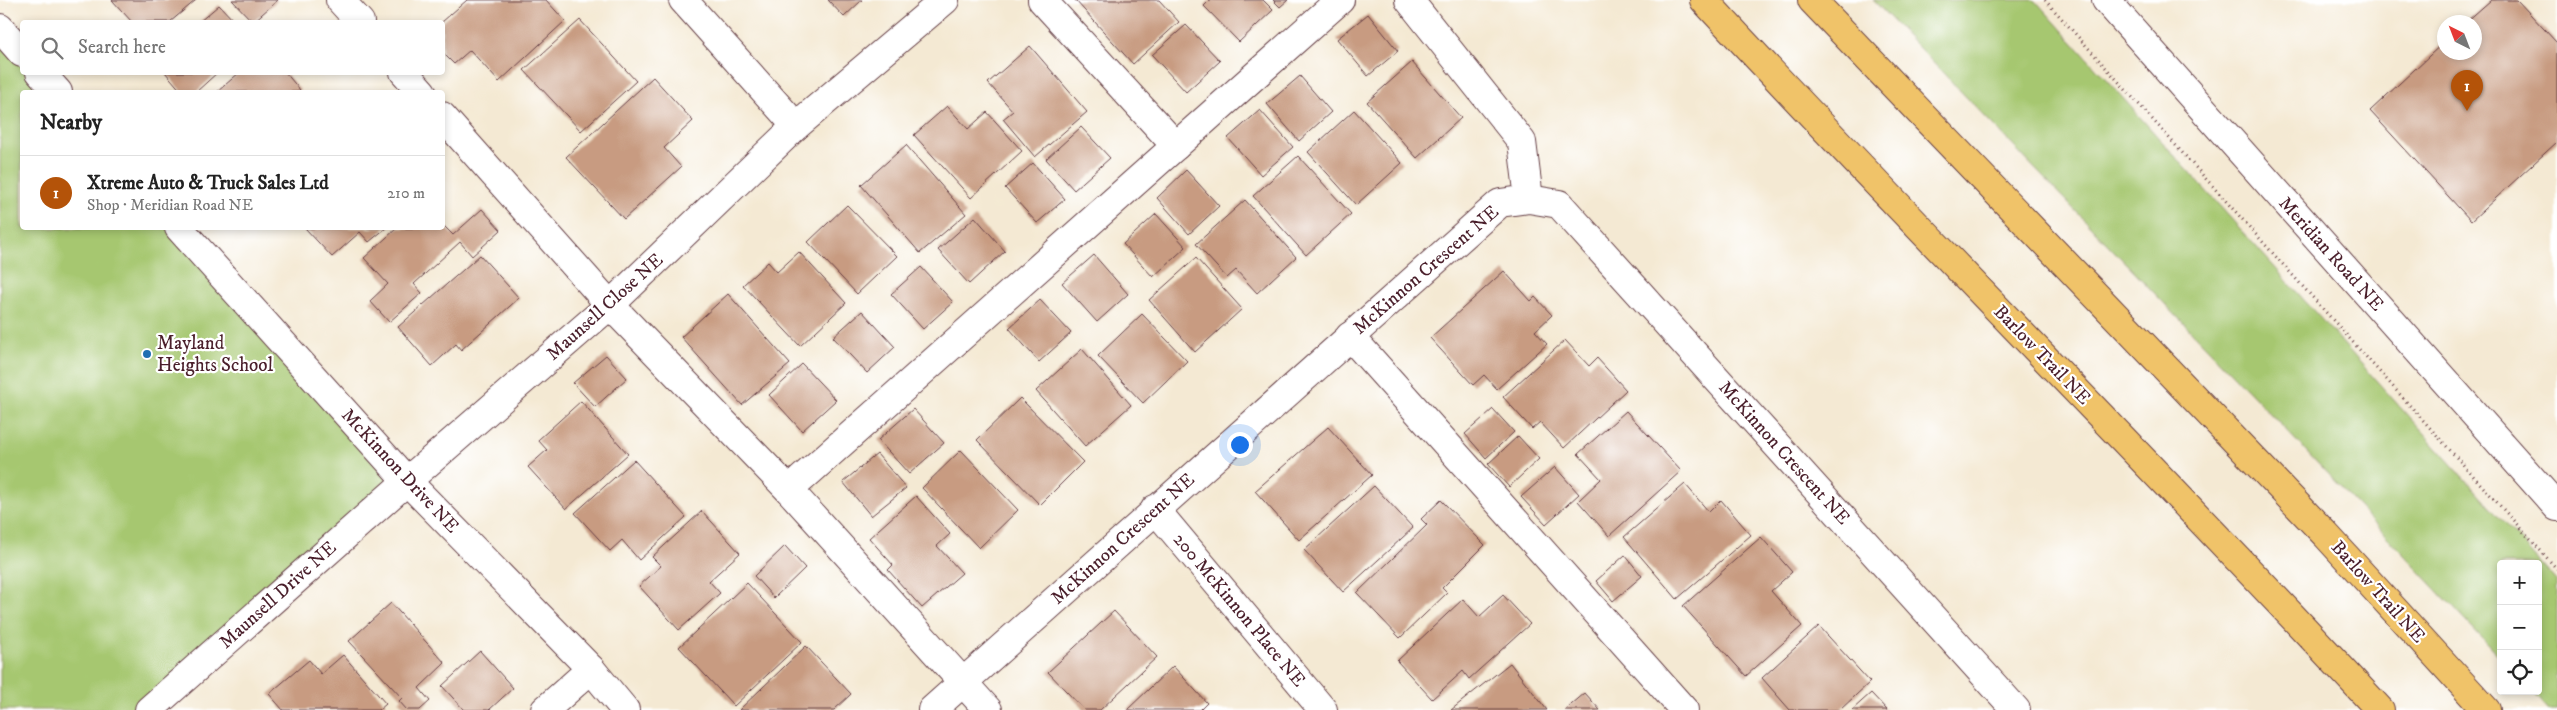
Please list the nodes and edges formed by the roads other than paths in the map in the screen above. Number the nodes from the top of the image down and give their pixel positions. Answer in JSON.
{"nodes":[{"id":1,"x":340,"y":0,"type":"edge"},
{"id":2,"x":683,"y":0,"type":"edge"},
{"id":3,"x":944,"y":0,"type":"edge"},
{"id":4,"x":1042,"y":0,"type":"edge"},
{"id":5,"x":1340,"y":0,"type":"edge"},
{"id":6,"x":1409,"y":0,"type":"edge"},
{"id":7,"x":1704,"y":0,"type":"edge"},
{"id":8,"x":1812,"y":0,"type":"edge"},
{"id":9,"x":2106,"y":0,"type":"edge"},
{"id":10,"x":358,"y":20,"type":"edge"},
{"id":11,"x":0,"y":28,"type":"edge"},
{"id":12,"x":20,"y":51,"type":"edge"},
{"id":13,"x":43,"y":75,"type":"edge"},
{"id":14,"x":407,"y":75,"type":"edge"},
{"id":15,"x":56,"y":90,"type":"edge"},
{"id":16,"x":420,"y":90,"type":"edge"},
{"id":17,"x":445,"y":119,"type":"edge"},
{"id":18,"x":796,"y":126,"type":"junction"},
{"id":19,"x":1176,"y":146,"type":"junction"},
{"id":20,"x":1528,"y":199,"type":"junction"},
{"id":21,"x":181,"y":230,"type":"edge"},
{"id":22,"x":610,"y":305,"type":"junction"},
{"id":23,"x":1350,"y":336,"type":"junction"},
{"id":24,"x":407,"y":481,"type":"junction"},
{"id":25,"x":789,"y":490,"type":"junction"},
{"id":26,"x":2557,"y":507,"type":"edge"},
{"id":27,"x":1155,"y":509,"type":"junction"},
{"id":28,"x":591,"y":669,"type":"junction"},
{"id":29,"x":963,"y":682,"type":"junction"},
{"id":30,"x":149,"y":710,"type":"edge"},
{"id":31,"x":545,"y":710,"type":"edge"},
{"id":32,"x":625,"y":710,"type":"edge"},
{"id":33,"x":932,"y":710,"type":"edge"},
{"id":34,"x":988,"y":710,"type":"edge"},
{"id":35,"x":1323,"y":710,"type":"edge"},
{"id":36,"x":1684,"y":710,"type":"edge"},
{"id":37,"x":2016,"y":710,"type":"edge"},
{"id":38,"x":2380,"y":710,"type":"edge"},
{"id":39,"x":2486,"y":710,"type":"edge"}],
"edges":[{"from":1,"to":10,"type":"street"},
{"from":2,"to":18,"type":"street"},
{"from":3,"to":18,"type":"street","name":"Maunsell Close NE"},
{"from":4,"to":19,"type":"street"},
{"from":5,"to":19,"type":"street"},
{"from":6,"to":20,"type":"street"},
{"from":7,"to":38,"type":"main road","name":"Barlow Trail NE"},
{"from":8,"to":39,"type":"main road","name":"Barlow Trail NE"},
{"from":9,"to":26,"type":"street","name":"Meridian Road NE"},
{"from":11,"to":12,"type":"street"},
{"from":13,"to":15,"type":"street"},
{"from":14,"to":16,"type":"street"},
{"from":17,"to":22,"type":"street"},
{"from":18,"to":22,"type":"street","name":"Maunsell Close NE"},
{"from":19,"to":25,"type":"street"},
{"from":20,"to":23,"type":"street","name":"McKinnon Crescent NE"},
{"from":20,"to":37,"type":"street","name":"McKinnon Crescent NE"},
{"from":21,"to":24,"type":"street","name":"McKinnon Drive NE"},
{"from":22,"to":24,"type":"street","name":"Maunsell Close NE"},
{"from":22,"to":25,"type":"street"},
{"from":23,"to":27,"type":"street","name":"McKinnon Crescent NE"},
{"from":23,"to":36,"type":"street"},
{"from":24,"to":28,"type":"street","name":"McKinnon Drive NE"},
{"from":24,"to":30,"type":"street","name":"Maunsell Drive NE"},
{"from":25,"to":29,"type":"street"},
{"from":27,"to":29,"type":"street","name":"McKinnon Crescent NE"},
{"from":27,"to":35,"type":"street","name":"200 McKinnon Place NE"},
{"from":28,"to":31,"type":"street"},
{"from":28,"to":32,"type":"street","name":"McKinnon Drive NE"},
{"from":29,"to":33,"type":"street","name":"McKinnon Crescent NE"},
{"from":29,"to":34,"type":"street"}]}
